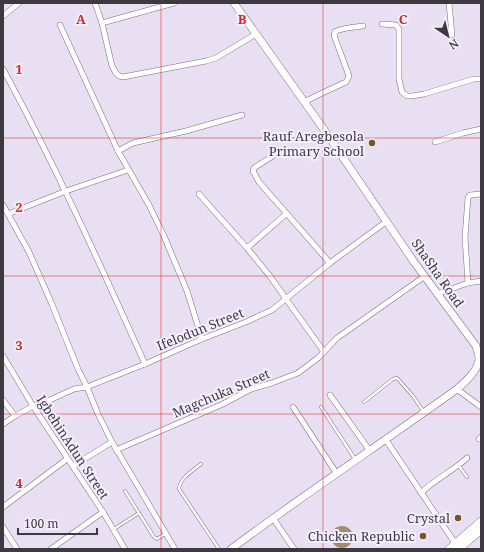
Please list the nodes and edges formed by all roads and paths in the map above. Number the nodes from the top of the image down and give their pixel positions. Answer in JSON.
{"nodes":[{"id":1,"x":19,"y":3,"type":"edge"},
{"id":2,"x":95,"y":3,"type":"edge"},
{"id":3,"x":174,"y":3,"type":"edge"},
{"id":4,"x":234,"y":3,"type":"edge"},
{"id":5,"x":448,"y":3,"type":"edge"},
{"id":6,"x":3,"y":16,"type":"edge"},
{"id":7,"x":102,"y":24,"type":"junction"},
{"id":8,"x":382,"y":24,"type":"dead end"},
{"id":9,"x":60,"y":25,"type":"dead end"},
{"id":10,"x":363,"y":26,"type":"dead end"},
{"id":11,"x":256,"y":34,"type":"junction"},
{"id":12,"x":452,"y":35,"type":"dead end"},
{"id":13,"x":3,"y":69,"type":"edge"},
{"id":14,"x":481,"y":78,"type":"edge"},
{"id":15,"x":304,"y":102,"type":"junction"},
{"id":16,"x":242,"y":114,"type":"dead end"},
{"id":17,"x":481,"y":130,"type":"edge"},
{"id":18,"x":435,"y":142,"type":"dead end"},
{"id":19,"x":118,"y":151,"type":"junction"},
{"id":20,"x":276,"y":154,"type":"dead end"},
{"id":21,"x":128,"y":170,"type":"junction"},
{"id":22,"x":66,"y":191,"type":"junction"},
{"id":23,"x":199,"y":194,"type":"dead end"},
{"id":24,"x":481,"y":194,"type":"edge"},
{"id":25,"x":3,"y":205,"type":"edge"},
{"id":26,"x":8,"y":214,"type":"junction"},
{"id":27,"x":286,"y":214,"type":"junction"},
{"id":28,"x":387,"y":221,"type":"junction"},
{"id":29,"x":247,"y":248,"type":"junction"},
{"id":30,"x":330,"y":263,"type":"junction"},
{"id":31,"x":425,"y":276,"type":"junction"},
{"id":32,"x":481,"y":281,"type":"edge"},
{"id":33,"x":468,"y":283,"type":"junction"},
{"id":34,"x":437,"y":294,"type":"junction"},
{"id":35,"x":287,"y":299,"type":"junction"},
{"id":36,"x":202,"y":339,"type":"junction"},
{"id":37,"x":324,"y":352,"type":"junction"},
{"id":38,"x":3,"y":356,"type":"edge"},
{"id":39,"x":480,"y":358,"type":"edge"},
{"id":40,"x":145,"y":364,"type":"junction"},
{"id":41,"x":87,"y":387,"type":"junction"},
{"id":42,"x":457,"y":389,"type":"junction"},
{"id":43,"x":330,"y":395,"type":"dead end"},
{"id":44,"x":3,"y":400,"type":"edge"},
{"id":45,"x":364,"y":402,"type":"dead end"},
{"id":46,"x":33,"y":406,"type":"junction"},
{"id":47,"x":293,"y":407,"type":"dead end"},
{"id":48,"x":321,"y":407,"type":"dead end"},
{"id":49,"x":481,"y":407,"type":"edge"},
{"id":50,"x":424,"y":412,"type":"junction"},
{"id":51,"x":15,"y":416,"type":"junction"},
{"id":52,"x":3,"y":424,"type":"edge"},
{"id":53,"x":386,"y":440,"type":"junction"},
{"id":54,"x":112,"y":442,"type":"junction"},
{"id":55,"x":116,"y":450,"type":"junction"},
{"id":56,"x":370,"y":451,"type":"junction"},
{"id":57,"x":467,"y":458,"type":"dead end"},
{"id":58,"x":67,"y":459,"type":"junction"},
{"id":59,"x":356,"y":461,"type":"junction"},
{"id":60,"x":201,"y":464,"type":"dead end"},
{"id":61,"x":459,"y":465,"type":"junction"},
{"id":62,"x":72,"y":466,"type":"junction"},
{"id":63,"x":337,"y":474,"type":"junction"},
{"id":64,"x":467,"y":477,"type":"dead end"},
{"id":65,"x":125,"y":491,"type":"dead end"},
{"id":66,"x":421,"y":492,"type":"junction"},
{"id":67,"x":3,"y":507,"type":"edge"},
{"id":68,"x":103,"y":512,"type":"junction"},
{"id":69,"x":139,"y":513,"type":"junction"},
{"id":70,"x":273,"y":518,"type":"junction"},
{"id":71,"x":481,"y":521,"type":"edge"},
{"id":72,"x":3,"y":527,"type":"edge"},
{"id":73,"x":113,"y":530,"type":"junction"},
{"id":74,"x":481,"y":530,"type":"edge"},
{"id":75,"x":166,"y":534,"type":"junction"},
{"id":76,"x":457,"y":546,"type":"edge"},
{"id":77,"x":17,"y":549,"type":"edge"},
{"id":78,"x":51,"y":549,"type":"edge"},
{"id":79,"x":125,"y":549,"type":"edge"},
{"id":80,"x":176,"y":549,"type":"edge"},
{"id":81,"x":219,"y":549,"type":"edge"},
{"id":82,"x":231,"y":549,"type":"edge"},
{"id":83,"x":294,"y":549,"type":"edge"},
{"id":84,"x":449,"y":549,"type":"edge"}],
"edges":[{"from":1,"to":6,"type":"street"},
{"from":2,"to":7,"type":"street"},
{"from":3,"to":7,"type":"street"},
{"from":4,"to":11,"type":"street","name":"ShaSha Road"},
{"from":5,"to":12,"type":"street"},
{"from":7,"to":11,"type":"street"},
{"from":8,"to":14,"type":"street"},
{"from":9,"to":19,"type":"street"},
{"from":10,"to":15,"type":"street"},
{"from":11,"to":15,"type":"street","name":"ShaSha Road"},
{"from":13,"to":22,"type":"street"},
{"from":15,"to":28,"type":"street","name":"ShaSha Road"},
{"from":16,"to":19,"type":"street"},
{"from":17,"to":18,"type":"street"},
{"from":19,"to":21,"type":"street"},
{"from":20,"to":27,"type":"street"},
{"from":21,"to":22,"type":"street"},
{"from":21,"to":36,"type":"street"},
{"from":22,"to":26,"type":"street"},
{"from":22,"to":40,"type":"street"},
{"from":23,"to":29,"type":"street"},
{"from":24,"to":33,"type":"street"},
{"from":25,"to":26,"type":"street"},
{"from":26,"to":41,"type":"street"},
{"from":27,"to":29,"type":"street"},
{"from":27,"to":30,"type":"street"},
{"from":28,"to":30,"type":"street","name":"Ifelodun Street"},
{"from":28,"to":31,"type":"street","name":"ShaSha Road"},
{"from":29,"to":35,"type":"street"},
{"from":30,"to":35,"type":"street","name":"Ifelodun Street"},
{"from":31,"to":34,"type":"street","name":"ShaSha Road"},
{"from":31,"to":37,"type":"street","name":"Magchuka Street"},
{"from":32,"to":33,"type":"street"},
{"from":33,"to":34,"type":"street"},
{"from":34,"to":39,"type":"street","name":"ShaSha Road"},
{"from":35,"to":36,"type":"street","name":"Ifelodun Street"},
{"from":35,"to":37,"type":"street"},
{"from":36,"to":40,"type":"street","name":"Ifelodun Street"},
{"from":37,"to":55,"type":"street","name":"Magchuka Street"},
{"from":38,"to":46,"type":"street","name":"IgbehinAdun Street"},
{"from":39,"to":42,"type":"street","name":"ShaSha Road"},
{"from":40,"to":41,"type":"street","name":"Ifelodun Street"},
{"from":41,"to":46,"type":"street","name":"Ifelodun Street"},
{"from":41,"to":54,"type":"street"},
{"from":42,"to":49,"type":"street"},
{"from":42,"to":50,"type":"street","name":"ShaSha Road"},
{"from":43,"to":56,"type":"street"},
{"from":44,"to":51,"type":"street"},
{"from":45,"to":50,"type":"lane"},
{"from":46,"to":51,"type":"street","name":"Ifelodun Street"},
{"from":46,"to":58,"type":"street","name":"IgbehinAdun Street"},
{"from":47,"to":63,"type":"street"},
{"from":48,"to":59,"type":"lane"},
{"from":50,"to":53,"type":"street","name":"ShaSha Road"},
{"from":51,"to":52,"type":"street","name":"Ifelodun Street"},
{"from":53,"to":56,"type":"street","name":"ShaSha Road"},
{"from":53,"to":66,"type":"street"},
{"from":54,"to":55,"type":"street"},
{"from":54,"to":62,"type":"street"},
{"from":55,"to":75,"type":"street"},
{"from":56,"to":59,"type":"street","name":"ShaSha Road"},
{"from":57,"to":61,"type":"street"},
{"from":58,"to":62,"type":"street","name":"IgbehinAdun Street"},
{"from":58,"to":67,"type":"street"},
{"from":59,"to":63,"type":"street","name":"ShaSha Road"},
{"from":60,"to":81,"type":"lane"},
{"from":61,"to":64,"type":"lane"},
{"from":61,"to":66,"type":"street"},
{"from":62,"to":68,"type":"street","name":"IgbehinAdun Street"},
{"from":63,"to":70,"type":"street","name":"ShaSha Road"},
{"from":65,"to":69,"type":"lane"},
{"from":66,"to":76,"type":"street"},
{"from":68,"to":73,"type":"street","name":"IgbehinAdun Street"},
{"from":68,"to":78,"type":"street"},
{"from":69,"to":73,"type":"lane"},
{"from":69,"to":75,"type":"lane"},
{"from":70,"to":82,"type":"street","name":"ShaSha Road"},
{"from":70,"to":83,"type":"street"},
{"from":71,"to":76,"type":"street"},
{"from":72,"to":77,"type":"street"},
{"from":73,"to":79,"type":"street","name":"IgbehinAdun Street"},
{"from":74,"to":76,"type":"street"},
{"from":75,"to":80,"type":"street"},
{"from":76,"to":84,"type":"street"}]}
